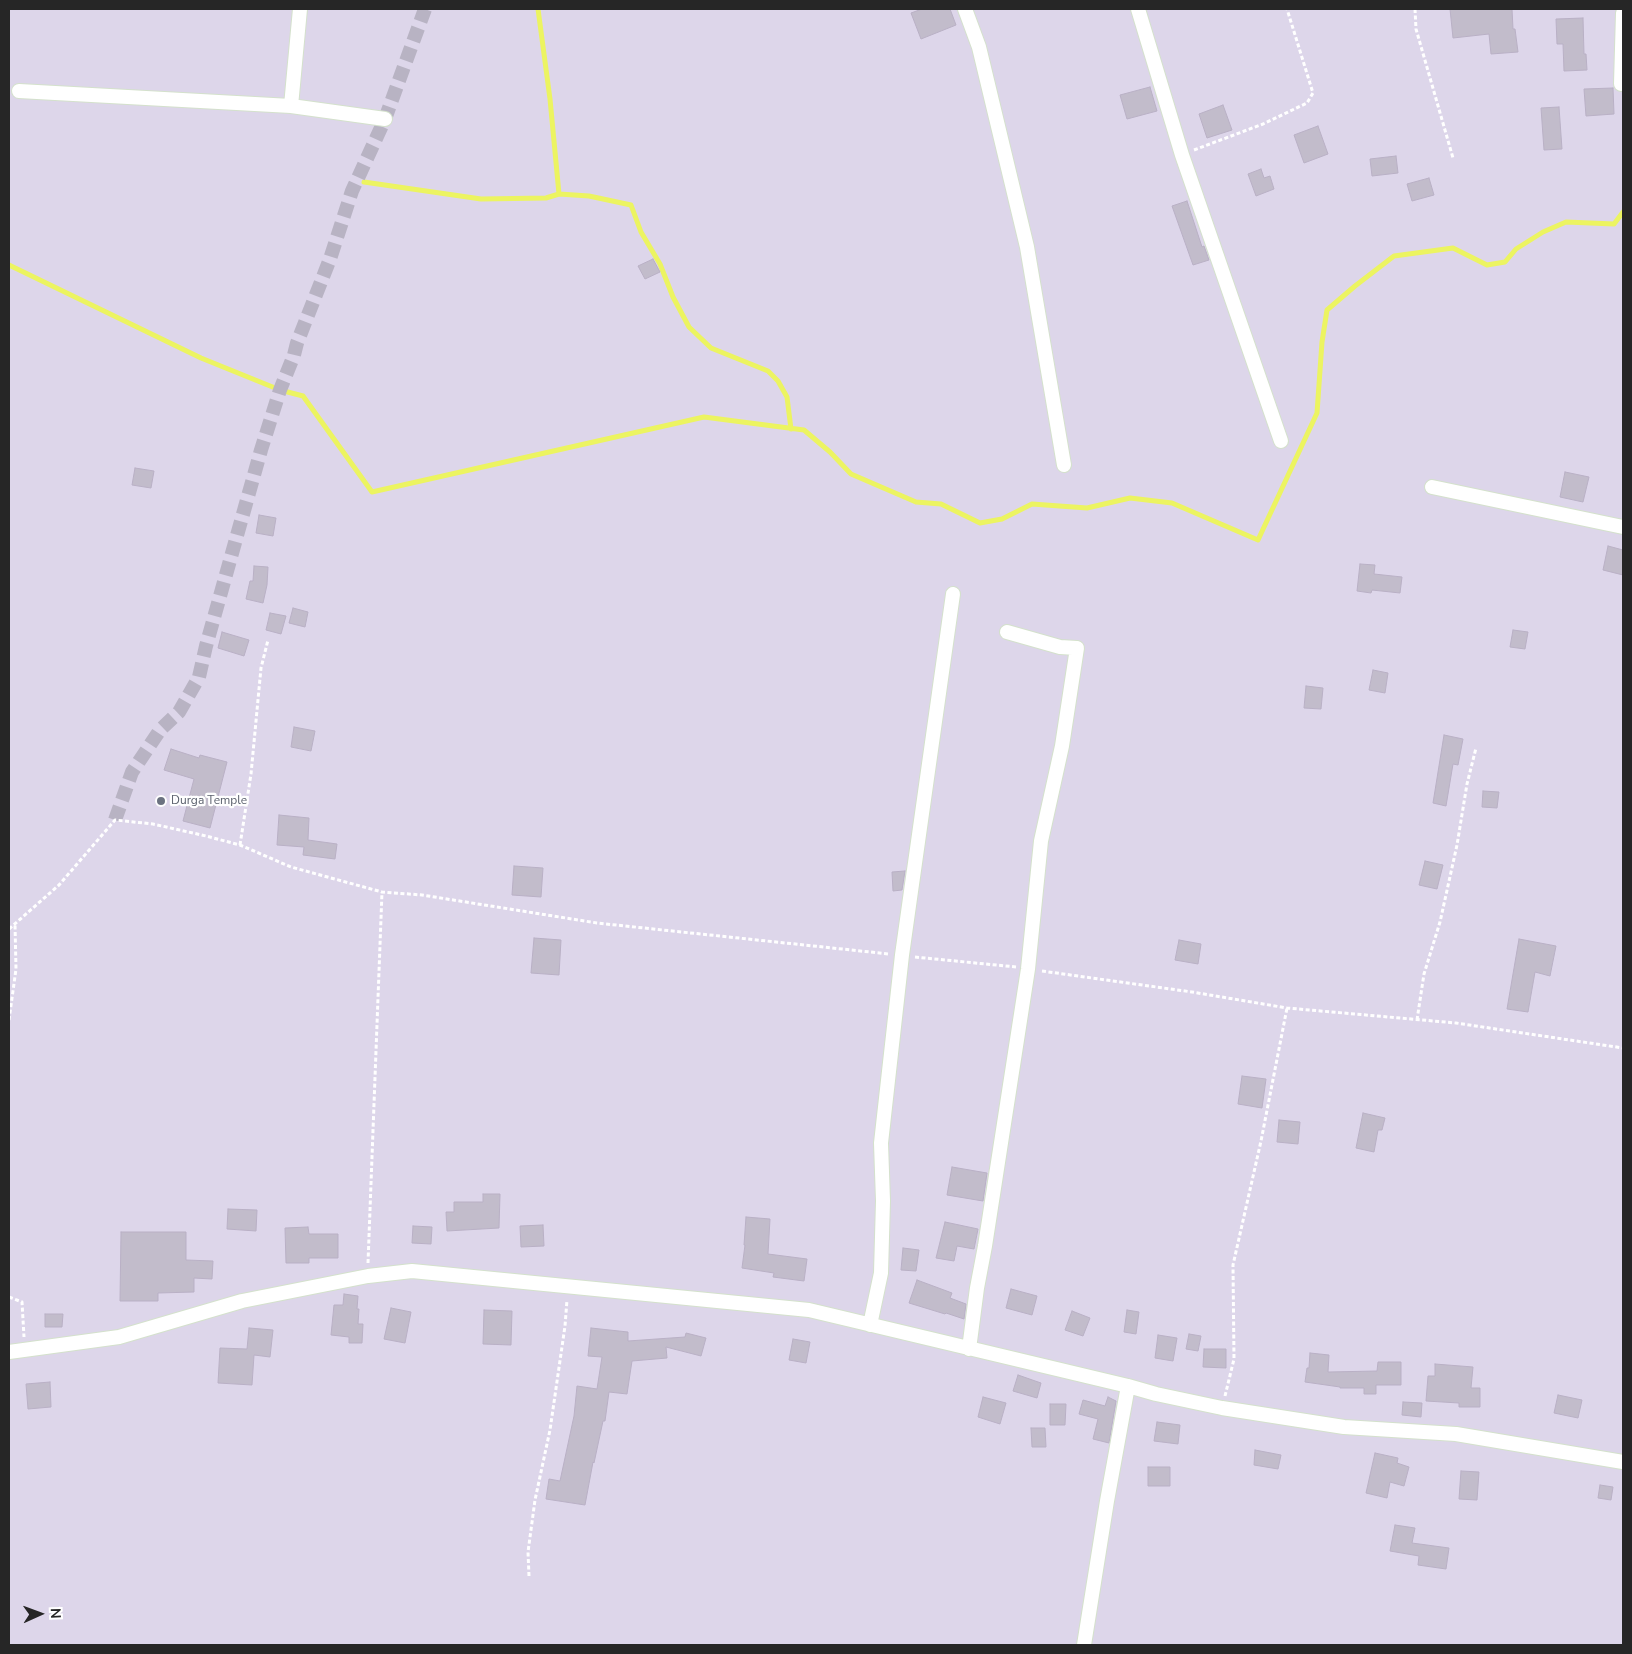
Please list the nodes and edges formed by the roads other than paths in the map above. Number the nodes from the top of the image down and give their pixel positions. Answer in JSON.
{"nodes":[{"id":1,"x":300,"y":9,"type":"edge"},
{"id":2,"x":965,"y":9,"type":"edge"},
{"id":3,"x":1138,"y":9,"type":"edge"},
{"id":4,"x":1623,"y":13,"type":"edge"},
{"id":5,"x":1621,"y":84,"type":"dead end"},
{"id":6,"x":19,"y":91,"type":"dead end"},
{"id":7,"x":291,"y":106,"type":"junction"},
{"id":8,"x":385,"y":119,"type":"dead end"},
{"id":9,"x":1281,"y":441,"type":"dead end"},
{"id":10,"x":1064,"y":465,"type":"dead end"},
{"id":11,"x":1432,"y":487,"type":"dead end"},
{"id":12,"x":1623,"y":527,"type":"edge"},
{"id":13,"x":954,"y":594,"type":"dead end"},
{"id":14,"x":1006,"y":632,"type":"dead end"},
{"id":15,"x":870,"y":1325,"type":"junction"},
{"id":16,"x":968,"y":1349,"type":"junction"},
{"id":17,"x":9,"y":1352,"type":"edge"},
{"id":18,"x":1128,"y":1386,"type":"junction"},
{"id":19,"x":1623,"y":1462,"type":"edge"},
{"id":20,"x":1084,"y":1645,"type":"edge"}],
"edges":[{"from":1,"to":7,"type":"street"},
{"from":2,"to":10,"type":"street"},
{"from":3,"to":9,"type":"street"},
{"from":4,"to":5,"type":"street"},
{"from":6,"to":7,"type":"street"},
{"from":7,"to":8,"type":"street"},
{"from":11,"to":12,"type":"street"},
{"from":13,"to":15,"type":"street"},
{"from":14,"to":16,"type":"street"},
{"from":15,"to":16,"type":"street"},
{"from":15,"to":17,"type":"street"},
{"from":16,"to":18,"type":"street"},
{"from":18,"to":19,"type":"street"},
{"from":18,"to":20,"type":"street"}]}
